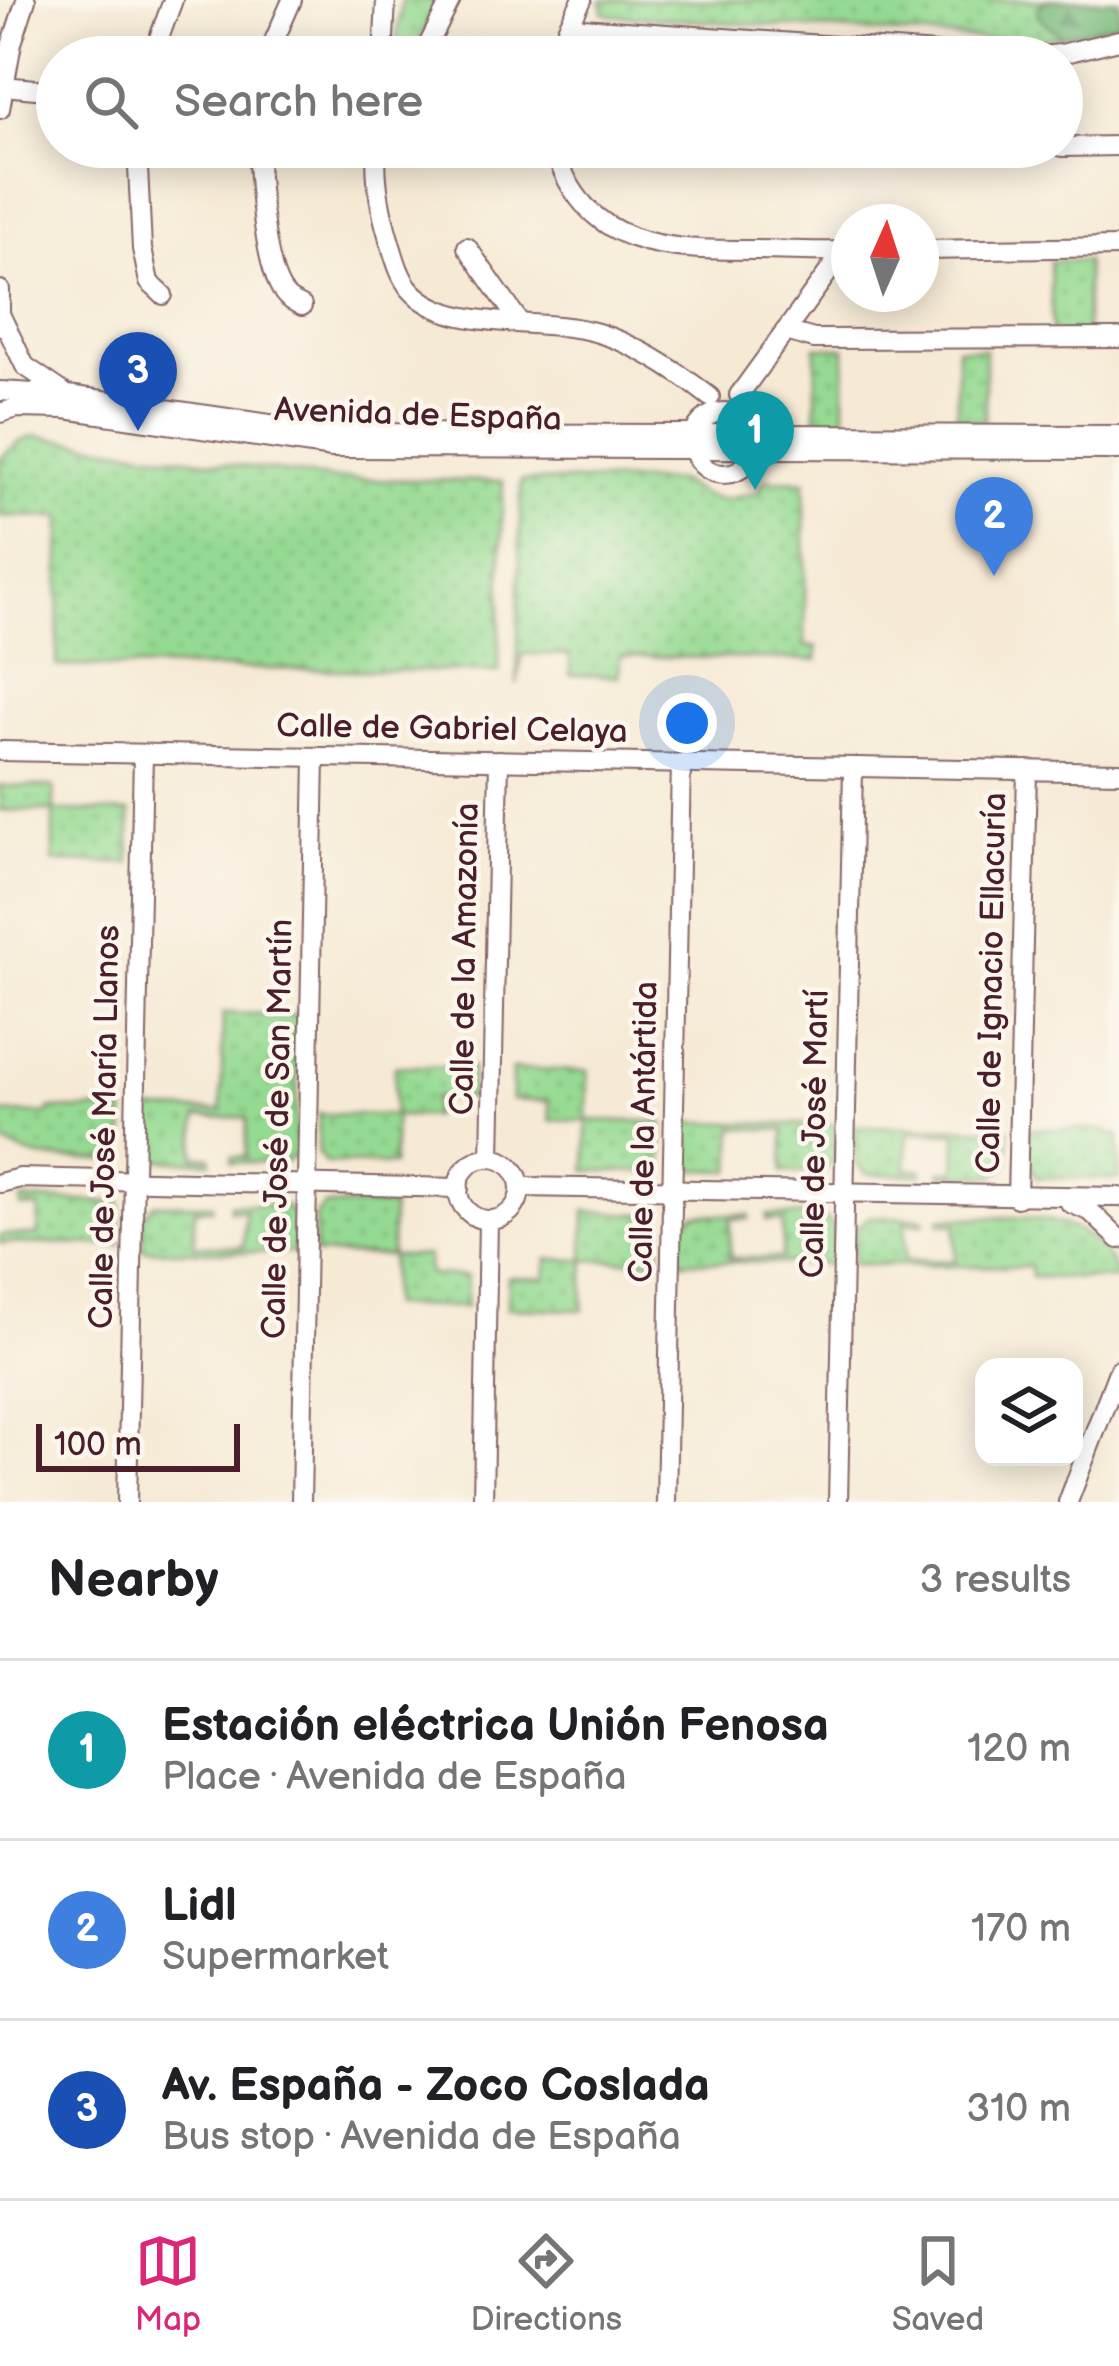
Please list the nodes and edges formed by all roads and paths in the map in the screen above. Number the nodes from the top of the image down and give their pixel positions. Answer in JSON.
{"nodes":[{"id":1,"x":26,"y":0,"type":"edge"},
{"id":2,"x":173,"y":0,"type":"edge"},
{"id":3,"x":292,"y":0,"type":"edge"},
{"id":4,"x":386,"y":0,"type":"edge"},
{"id":5,"x":452,"y":0,"type":"edge"},
{"id":6,"x":582,"y":0,"type":"edge"},
{"id":7,"x":568,"y":27,"type":"junction"},
{"id":8,"x":658,"y":34,"type":"joint"},
{"id":9,"x":160,"y":36,"type":"edge"},
{"id":10,"x":276,"y":36,"type":"edge"},
{"id":11,"x":384,"y":36,"type":"edge"},
{"id":12,"x":433,"y":36,"type":"edge"},
{"id":13,"x":564,"y":36,"type":"edge"},
{"id":14,"x":687,"y":36,"type":"edge"},
{"id":15,"x":1119,"y":40,"type":"edge"},
{"id":16,"x":1083,"y":47,"type":"edge"},
{"id":17,"x":3,"y":86,"type":"edge"},
{"id":18,"x":36,"y":89,"type":"edge"},
{"id":19,"x":0,"y":109,"type":"edge"},
{"id":20,"x":1119,"y":146,"type":"edge"},
{"id":21,"x":1083,"y":147,"type":"edge"},
{"id":22,"x":138,"y":168,"type":"edge"},
{"id":23,"x":259,"y":168,"type":"edge"},
{"id":24,"x":378,"y":168,"type":"edge"},
{"id":25,"x":561,"y":168,"type":"edge"},
{"id":26,"x":467,"y":247,"type":"dead end"},
{"id":27,"x":1119,"y":247,"type":"edge"},
{"id":28,"x":939,"y":250,"type":"edge"},
{"id":29,"x":831,"y":252,"type":"edge"},
{"id":30,"x":831,"y":271,"type":"edge"},
{"id":31,"x":0,"y":290,"type":"edge"},
{"id":32,"x":164,"y":295,"type":"dead end"},
{"id":33,"x":302,"y":307,"type":"dead end"},
{"id":34,"x":1,"y":316,"type":"edge"},
{"id":35,"x":518,"y":320,"type":"junction"},
{"id":36,"x":0,"y":326,"type":"edge"},
{"id":37,"x":785,"y":331,"type":"junction"},
{"id":38,"x":1119,"y":338,"type":"edge"},
{"id":39,"x":0,"y":391,"type":"edge"},
{"id":40,"x":68,"y":394,"type":"junction"},
{"id":41,"x":739,"y":395,"type":"junction"},
{"id":42,"x":710,"y":397,"type":"junction"},
{"id":43,"x":0,"y":413,"type":"edge"},
{"id":44,"x":1119,"y":435,"type":"edge"},
{"id":45,"x":696,"y":436,"type":"junction"},
{"id":46,"x":752,"y":436,"type":"junction"},
{"id":47,"x":1119,"y":450,"type":"edge"},
{"id":48,"x":0,"y":751,"type":"edge"},
{"id":49,"x":143,"y":754,"type":"junction"},
{"id":50,"x":315,"y":757,"type":"junction"},
{"id":51,"x":499,"y":760,"type":"junction"},
{"id":52,"x":681,"y":764,"type":"junction"},
{"id":53,"x":853,"y":766,"type":"junction"},
{"id":54,"x":1027,"y":770,"type":"junction"},
{"id":55,"x":1119,"y":772,"type":"edge"},
{"id":56,"x":491,"y":1158,"type":"junction"},
{"id":57,"x":0,"y":1172,"type":"edge"},
{"id":58,"x":10,"y":1181,"type":"edge"},
{"id":59,"x":134,"y":1181,"type":"junction"},
{"id":60,"x":307,"y":1185,"type":"junction"},
{"id":61,"x":520,"y":1187,"type":"junction"},
{"id":62,"x":459,"y":1188,"type":"junction"},
{"id":63,"x":673,"y":1192,"type":"junction"},
{"id":64,"x":844,"y":1195,"type":"junction"},
{"id":65,"x":1017,"y":1198,"type":"junction"},
{"id":66,"x":1060,"y":1198,"type":"junction"},
{"id":67,"x":1119,"y":1201,"type":"edge"},
{"id":68,"x":488,"y":1220,"type":"junction"},
{"id":69,"x":1119,"y":1239,"type":"edge"},
{"id":70,"x":1119,"y":1369,"type":"edge"},
{"id":71,"x":128,"y":1502,"type":"edge"},
{"id":72,"x":301,"y":1502,"type":"edge"},
{"id":73,"x":483,"y":1502,"type":"edge"},
{"id":74,"x":666,"y":1502,"type":"edge"},
{"id":75,"x":838,"y":1502,"type":"edge"},
{"id":76,"x":1068,"y":1502,"type":"edge"}],
"edges":[{"from":1,"to":17,"type":"street"},
{"from":2,"to":9,"type":"street"},
{"from":3,"to":10,"type":"street"},
{"from":4,"to":11,"type":"street"},
{"from":5,"to":12,"type":"street"},
{"from":6,"to":7,"type":"street"},
{"from":7,"to":8,"type":"street"},
{"from":7,"to":13,"type":"street"},
{"from":8,"to":14,"type":"street"},
{"from":15,"to":16,"type":"street"},
{"from":17,"to":18,"type":"street"},
{"from":17,"to":19,"type":"street"},
{"from":20,"to":21,"type":"street"},
{"from":22,"to":32,"type":"street"},
{"from":23,"to":33,"type":"street"},
{"from":24,"to":35,"type":"street"},
{"from":25,"to":29,"type":"street"},
{"from":26,"to":35,"type":"street"},
{"from":27,"to":28,"type":"street"},
{"from":30,"to":37,"type":"street"},
{"from":31,"to":34,"type":"street"},
{"from":34,"to":36,"type":"street"},
{"from":34,"to":40,"type":"street","name":"Avenida de España"},
{"from":35,"to":42,"type":"street"},
{"from":37,"to":38,"type":"street"},
{"from":37,"to":41,"type":"street"},
{"from":39,"to":40,"type":"street","name":"Avenida de España"},
{"from":40,"to":45,"type":"street","name":"Avenida de España"},
{"from":41,"to":42,"type":"street"},
{"from":41,"to":46,"type":"street"},
{"from":42,"to":45,"type":"street"},
{"from":43,"to":45,"type":"street","name":"Avenida de España"},
{"from":44,"to":46,"type":"street","name":"Avenida de España"},
{"from":45,"to":46,"type":"street","name":"Avenida de España"},
{"from":45,"to":46,"type":"street","name":"Avenida de España"},
{"from":46,"to":47,"type":"street","name":"Avenida de España"},
{"from":48,"to":49,"type":"street","name":"Calle de Gabriel Celaya"},
{"from":49,"to":50,"type":"street","name":"Calle de Gabriel Celaya"},
{"from":49,"to":59,"type":"street","name":"Calle de José María Llanos"},
{"from":50,"to":51,"type":"street","name":"Calle de Gabriel Celaya"},
{"from":50,"to":60,"type":"street","name":"Calle de José de San Martín"},
{"from":51,"to":52,"type":"street","name":"Calle de Gabriel Celaya"},
{"from":51,"to":56,"type":"street","name":"Calle de la Amazonía"},
{"from":52,"to":53,"type":"street","name":"Calle de Gabriel Celaya"},
{"from":52,"to":63,"type":"street","name":"Calle de la Antártida"},
{"from":53,"to":54,"type":"street","name":"Calle de Gabriel Celaya"},
{"from":53,"to":64,"type":"street","name":"Calle de José Martí"},
{"from":54,"to":55,"type":"street","name":"Calle de Gabriel Celaya"},
{"from":54,"to":65,"type":"street","name":"Calle de Ignacio Ellacuría"},
{"from":56,"to":61,"type":"street"},
{"from":56,"to":62,"type":"street"},
{"from":57,"to":58,"type":"street"},
{"from":58,"to":59,"type":"street"},
{"from":59,"to":60,"type":"street"},
{"from":59,"to":71,"type":"street","name":"Calle de José María Llanos"},
{"from":60,"to":62,"type":"street"},
{"from":60,"to":72,"type":"street","name":"Calle de José de San Martín"},
{"from":61,"to":63,"type":"street"},
{"from":61,"to":68,"type":"street"},
{"from":62,"to":68,"type":"street"},
{"from":63,"to":64,"type":"street"},
{"from":63,"to":74,"type":"street","name":"Calle de la Antártida"},
{"from":64,"to":65,"type":"street"},
{"from":64,"to":75,"type":"street","name":"Calle de José Martí"},
{"from":65,"to":66,"type":"street"},
{"from":66,"to":67,"type":"street"},
{"from":66,"to":69,"type":"street"},
{"from":68,"to":73,"type":"street"},
{"from":70,"to":76,"type":"street"}]}
